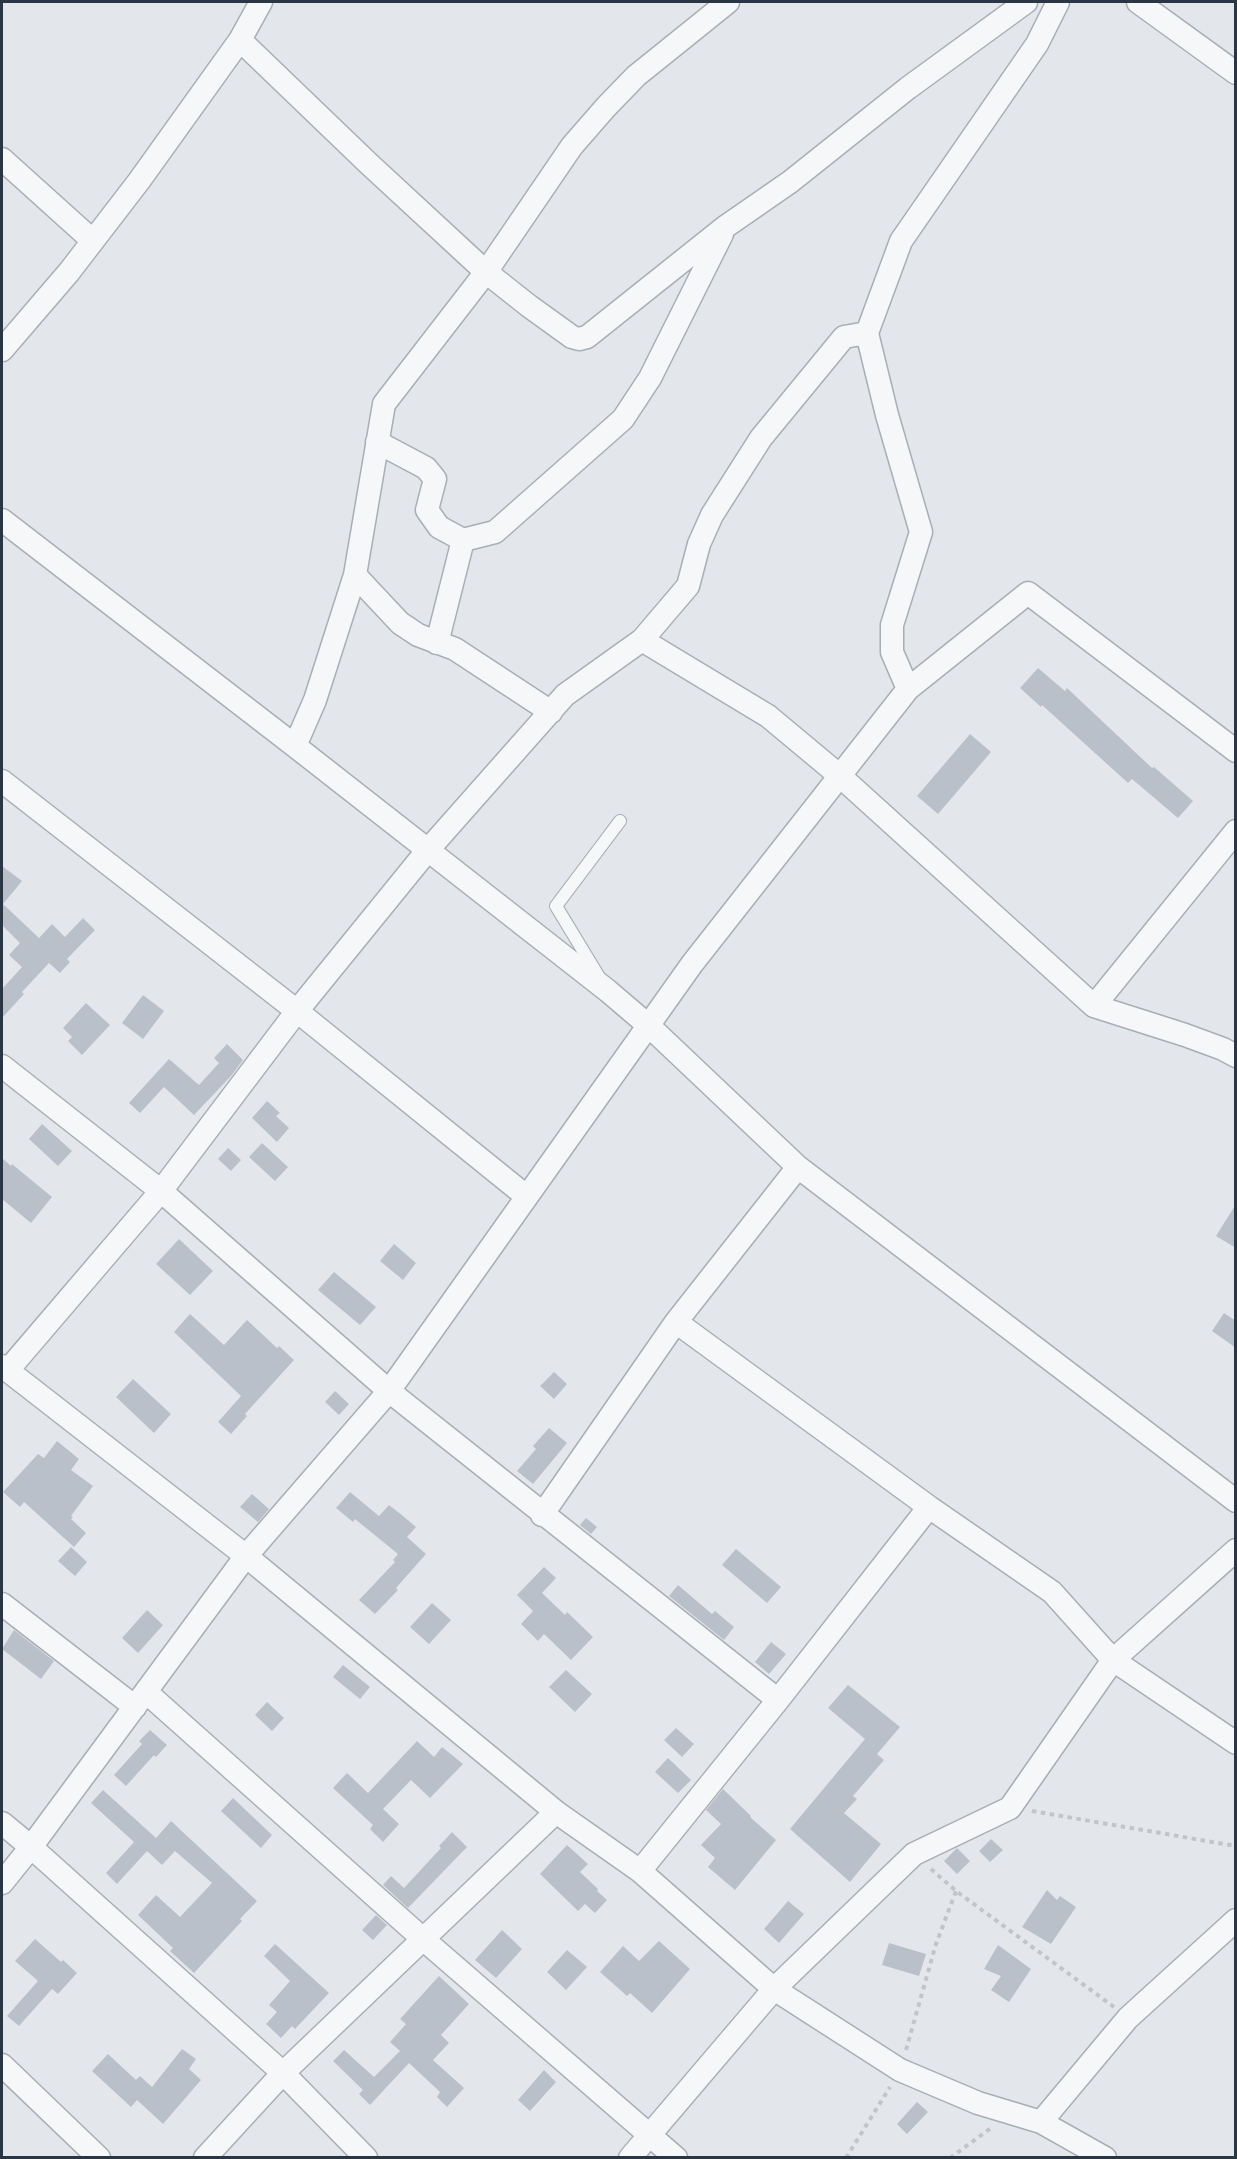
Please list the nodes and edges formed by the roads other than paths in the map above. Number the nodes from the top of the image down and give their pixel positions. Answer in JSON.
{"nodes":[{"id":1,"x":261,"y":2,"type":"edge"},
{"id":2,"x":728,"y":2,"type":"edge"},
{"id":3,"x":1026,"y":2,"type":"edge"},
{"id":4,"x":1058,"y":2,"type":"edge"},
{"id":5,"x":1138,"y":2,"type":"edge"},
{"id":6,"x":240,"y":40,"type":"junction"},
{"id":7,"x":1236,"y":74,"type":"edge"},
{"id":8,"x":2,"y":159,"type":"edge"},
{"id":9,"x":725,"y":227,"type":"junction"},
{"id":10,"x":93,"y":241,"type":"junction"},
{"id":11,"x":486,"y":272,"type":"junction"},
{"id":12,"x":867,"y":333,"type":"junction"},
{"id":13,"x":2,"y":350,"type":"edge"},
{"id":14,"x":377,"y":442,"type":"junction"},
{"id":15,"x":2,"y":520,"type":"edge"},
{"id":16,"x":463,"y":540,"type":"junction"},
{"id":17,"x":355,"y":576,"type":"junction"},
{"id":18,"x":642,"y":639,"type":"junction"},
{"id":19,"x":437,"y":643,"type":"junction"},
{"id":20,"x":908,"y":689,"type":"junction"},
{"id":21,"x":551,"y":712,"type":"junction"},
{"id":22,"x":295,"y":746,"type":"junction"},
{"id":23,"x":1236,"y":751,"type":"edge"},
{"id":24,"x":840,"y":776,"type":"junction"},
{"id":25,"x":2,"y":781,"type":"edge"},
{"id":26,"x":620,"y":821,"type":"dead end"},
{"id":27,"x":1236,"y":831,"type":"edge"},
{"id":28,"x":427,"y":851,"type":"junction"},
{"id":29,"x":608,"y":991,"type":"junction"},
{"id":30,"x":1094,"y":1006,"type":"junction"},
{"id":31,"x":297,"y":1011,"type":"junction"},
{"id":32,"x":649,"y":1026,"type":"junction"},
{"id":33,"x":1236,"y":1056,"type":"edge"},
{"id":34,"x":2,"y":1066,"type":"edge"},
{"id":35,"x":798,"y":1167,"type":"junction"},
{"id":36,"x":160,"y":1191,"type":"junction"},
{"id":37,"x":526,"y":1196,"type":"junction"},
{"id":38,"x":676,"y":1322,"type":"junction"},
{"id":39,"x":5,"y":1368,"type":"edge"},
{"id":40,"x":389,"y":1391,"type":"junction"},
{"id":41,"x":1236,"y":1501,"type":"edge"},
{"id":42,"x":929,"y":1507,"type":"junction"},
{"id":43,"x":542,"y":1515,"type":"junction"},
{"id":44,"x":1236,"y":1550,"type":"edge"},
{"id":45,"x":246,"y":1556,"type":"junction"},
{"id":46,"x":2,"y":1604,"type":"edge"},
{"id":47,"x":1113,"y":1660,"type":"junction"},
{"id":48,"x":140,"y":1699,"type":"junction"},
{"id":49,"x":778,"y":1700,"type":"junction"},
{"id":50,"x":1236,"y":1743,"type":"edge"},
{"id":51,"x":556,"y":1812,"type":"junction"},
{"id":52,"x":2,"y":1823,"type":"edge"},
{"id":53,"x":31,"y":1847,"type":"junction"},
{"id":54,"x":640,"y":1871,"type":"junction"},
{"id":55,"x":2,"y":1883,"type":"edge"},
{"id":56,"x":1236,"y":1920,"type":"edge"},
{"id":57,"x":423,"y":1939,"type":"junction"},
{"id":58,"x":774,"y":1989,"type":"junction"},
{"id":59,"x":2,"y":2065,"type":"edge"},
{"id":60,"x":283,"y":2073,"type":"junction"},
{"id":61,"x":1041,"y":2122,"type":"junction"},
{"id":62,"x":651,"y":2135,"type":"junction"},
{"id":63,"x":99,"y":2157,"type":"edge"},
{"id":64,"x":205,"y":2157,"type":"edge"},
{"id":65,"x":366,"y":2157,"type":"edge"},
{"id":66,"x":630,"y":2157,"type":"edge"},
{"id":67,"x":676,"y":2157,"type":"edge"},
{"id":68,"x":1105,"y":2157,"type":"edge"}],
"edges":[{"from":1,"to":6,"type":"street"},
{"from":2,"to":11,"type":"street"},
{"from":3,"to":9,"type":"street"},
{"from":4,"to":12,"type":"street"},
{"from":5,"to":7,"type":"street"},
{"from":6,"to":10,"type":"street"},
{"from":6,"to":11,"type":"street"},
{"from":8,"to":10,"type":"street"},
{"from":9,"to":11,"type":"street"},
{"from":9,"to":16,"type":"street"},
{"from":10,"to":13,"type":"street"},
{"from":11,"to":14,"type":"street"},
{"from":12,"to":18,"type":"street"},
{"from":12,"to":20,"type":"street"},
{"from":14,"to":16,"type":"street"},
{"from":14,"to":17,"type":"street"},
{"from":15,"to":22,"type":"street"},
{"from":16,"to":19,"type":"street"},
{"from":17,"to":19,"type":"street"},
{"from":17,"to":22,"type":"street"},
{"from":18,"to":21,"type":"street"},
{"from":18,"to":24,"type":"street"},
{"from":19,"to":21,"type":"street"},
{"from":20,"to":23,"type":"street"},
{"from":20,"to":24,"type":"street"},
{"from":21,"to":28,"type":"street"},
{"from":22,"to":28,"type":"street"},
{"from":24,"to":30,"type":"street"},
{"from":24,"to":32,"type":"street"},
{"from":25,"to":31,"type":"street"},
{"from":26,"to":29,"type":"lane"},
{"from":27,"to":30,"type":"street"},
{"from":28,"to":29,"type":"street"},
{"from":28,"to":31,"type":"street"},
{"from":29,"to":32,"type":"street"},
{"from":30,"to":33,"type":"street"},
{"from":31,"to":36,"type":"street"},
{"from":31,"to":37,"type":"street"},
{"from":32,"to":35,"type":"street"},
{"from":32,"to":37,"type":"street"},
{"from":34,"to":36,"type":"street"},
{"from":35,"to":38,"type":"street"},
{"from":35,"to":41,"type":"street"},
{"from":36,"to":39,"type":"street"},
{"from":36,"to":40,"type":"street"},
{"from":37,"to":40,"type":"street"},
{"from":38,"to":42,"type":"street"},
{"from":38,"to":43,"type":"street"},
{"from":39,"to":45,"type":"street"},
{"from":40,"to":43,"type":"street"},
{"from":40,"to":45,"type":"street"},
{"from":42,"to":47,"type":"street"},
{"from":42,"to":49,"type":"street"},
{"from":43,"to":49,"type":"street"},
{"from":44,"to":47,"type":"street"},
{"from":45,"to":48,"type":"street"},
{"from":45,"to":51,"type":"street"},
{"from":46,"to":48,"type":"street"},
{"from":47,"to":50,"type":"street"},
{"from":47,"to":58,"type":"street"},
{"from":48,"to":53,"type":"street"},
{"from":48,"to":57,"type":"street"},
{"from":49,"to":54,"type":"street"},
{"from":51,"to":54,"type":"street"},
{"from":51,"to":57,"type":"street"},
{"from":52,"to":53,"type":"street"},
{"from":53,"to":55,"type":"street"},
{"from":53,"to":60,"type":"street"},
{"from":54,"to":58,"type":"street"},
{"from":56,"to":61,"type":"street"},
{"from":57,"to":60,"type":"street"},
{"from":57,"to":62,"type":"street"},
{"from":58,"to":61,"type":"street"},
{"from":58,"to":62,"type":"street"},
{"from":59,"to":63,"type":"street"},
{"from":60,"to":64,"type":"street"},
{"from":60,"to":65,"type":"street"},
{"from":61,"to":68,"type":"street"},
{"from":62,"to":66,"type":"street"},
{"from":62,"to":67,"type":"street"}]}
